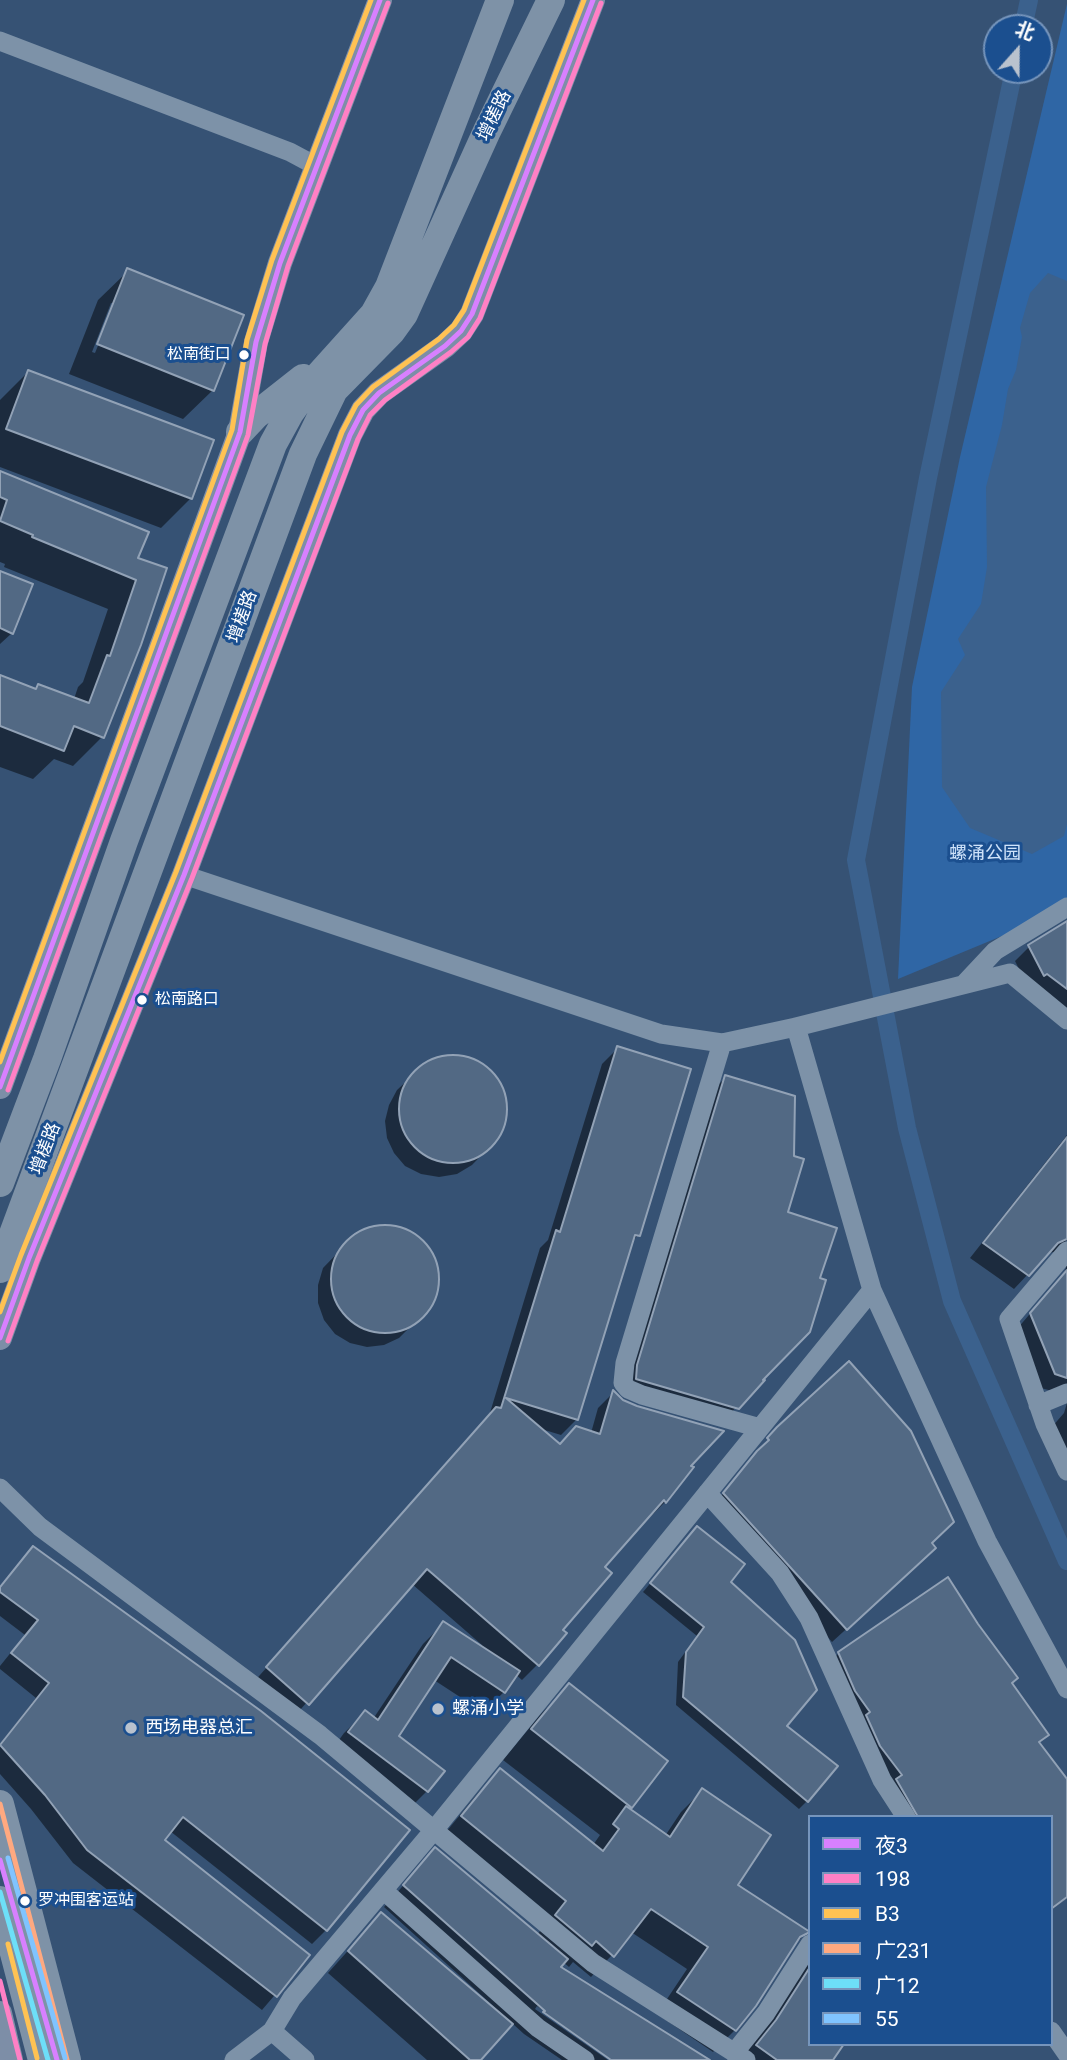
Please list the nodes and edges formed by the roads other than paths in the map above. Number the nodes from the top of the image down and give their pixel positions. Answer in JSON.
{"nodes":[{"id":1,"x":380,"y":0,"type":"edge"},
{"id":2,"x":500,"y":0,"type":"edge"},
{"id":3,"x":518,"y":0,"type":"edge"},
{"id":4,"x":551,"y":0,"type":"edge"},
{"id":5,"x":593,"y":0,"type":"edge"},
{"id":6,"x":0,"y":41,"type":"edge"},
{"id":7,"x":318,"y":167,"type":"junction"},
{"id":8,"x":391,"y":332,"type":"junction"},
{"id":9,"x":347,"y":344,"type":"junction"},
{"id":10,"x":240,"y":432,"type":"junction"},
{"id":11,"x":184,"y":875,"type":"junction"},
{"id":12,"x":1067,"y":907,"type":"edge"},
{"id":13,"x":964,"y":984,"type":"junction"},
{"id":14,"x":1067,"y":1020,"type":"edge"},
{"id":15,"x":796,"y":1027,"type":"junction"},
{"id":16,"x":722,"y":1043,"type":"junction"},
{"id":17,"x":0,"y":1087,"type":"edge"},
{"id":18,"x":0,"y":1182,"type":"edge"},
{"id":19,"x":1067,"y":1251,"type":"edge"},
{"id":20,"x":0,"y":1269,"type":"edge"},
{"id":21,"x":872,"y":1290,"type":"junction"},
{"id":22,"x":0,"y":1338,"type":"edge"},
{"id":23,"x":1067,"y":1393,"type":"edge"},
{"id":24,"x":1038,"y":1405,"type":"junction"},
{"id":25,"x":760,"y":1428,"type":"junction"},
{"id":26,"x":1067,"y":1471,"type":"edge"},
{"id":27,"x":0,"y":1489,"type":"edge"},
{"id":28,"x":708,"y":1493,"type":"junction"},
{"id":29,"x":1067,"y":1689,"type":"edge"},
{"id":30,"x":0,"y":1804,"type":"edge"},
{"id":31,"x":905,"y":1815,"type":"edge"},
{"id":32,"x":433,"y":1830,"type":"junction"},
{"id":33,"x":0,"y":1860,"type":"edge"},
{"id":34,"x":383,"y":1890,"type":"junction"},
{"id":35,"x":0,"y":1900,"type":"edge"},
{"id":36,"x":0,"y":1946,"type":"edge"},
{"id":37,"x":808,"y":1947,"type":"edge"},
{"id":38,"x":0,"y":2013,"type":"edge"},
{"id":39,"x":272,"y":2031,"type":"junction"},
{"id":40,"x":1053,"y":2034,"type":"edge"},
{"id":41,"x":1067,"y":2053,"type":"edge"},
{"id":42,"x":740,"y":2056,"type":"edge"},
{"id":43,"x":11,"y":2060,"type":"edge"},
{"id":44,"x":29,"y":2060,"type":"edge"},
{"id":45,"x":42,"y":2060,"type":"edge"},
{"id":46,"x":57,"y":2060,"type":"edge"},
{"id":47,"x":67,"y":2060,"type":"edge"},
{"id":48,"x":234,"y":2060,"type":"edge"},
{"id":49,"x":305,"y":2060,"type":"edge"},
{"id":50,"x":585,"y":2060,"type":"edge"}],
"edges":[{"from":1,"to":7,"type":"main road"},
{"from":2,"to":9,"type":"highway","name":"增槎路"},
{"from":3,"to":8,"type":"highway"},
{"from":4,"to":8,"type":"highway","name":"增槎路"},
{"from":5,"to":11,"type":"main road","name":"增槎路"},
{"from":6,"to":7,"type":"street"},
{"from":7,"to":10,"type":"main road"},
{"from":8,"to":20,"type":"highway","name":"增槎路"},
{"from":9,"to":10,"type":"highway"},
{"from":9,"to":18,"type":"highway","name":"增槎路"},
{"from":10,"to":17,"type":"main road"},
{"from":11,"to":16,"type":"street"},
{"from":11,"to":22,"type":"main road","name":"增槎路"},
{"from":12,"to":13,"type":"street"},
{"from":13,"to":14,"type":"street"},
{"from":13,"to":15,"type":"street"},
{"from":15,"to":16,"type":"street"},
{"from":15,"to":21,"type":"street"},
{"from":16,"to":25,"type":"street"},
{"from":19,"to":24,"type":"street"},
{"from":21,"to":25,"type":"street"},
{"from":21,"to":29,"type":"street"},
{"from":23,"to":24,"type":"street"},
{"from":24,"to":26,"type":"street"},
{"from":25,"to":28,"type":"street"},
{"from":27,"to":32,"type":"street"},
{"from":28,"to":31,"type":"street"},
{"from":28,"to":32,"type":"street"},
{"from":30,"to":47,"type":"highway"},
{"from":32,"to":34,"type":"street"},
{"from":32,"to":42,"type":"street"},
{"from":33,"to":46,"type":"main road"},
{"from":34,"to":39,"type":"street"},
{"from":34,"to":50,"type":"street"},
{"from":35,"to":45,"type":"highway"},
{"from":36,"to":44,"type":"main road"},
{"from":37,"to":42,"type":"street"},
{"from":38,"to":43,"type":"main road"},
{"from":39,"to":48,"type":"street"},
{"from":39,"to":49,"type":"street"},
{"from":40,"to":41,"type":"street"}]}
